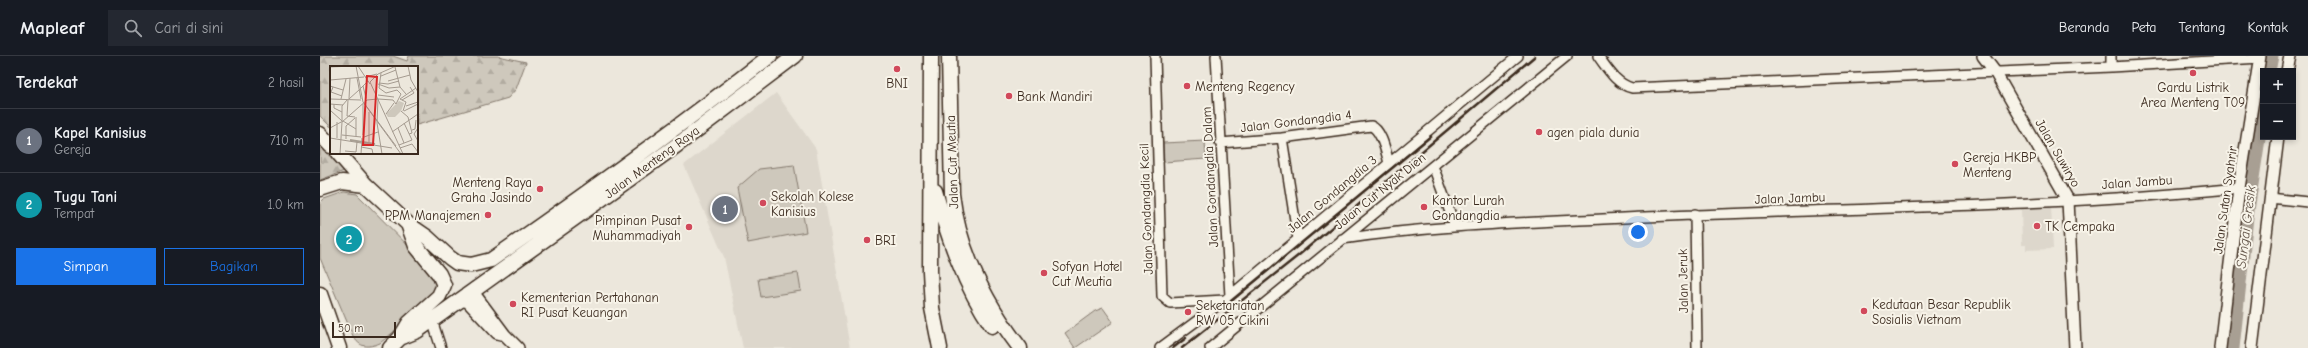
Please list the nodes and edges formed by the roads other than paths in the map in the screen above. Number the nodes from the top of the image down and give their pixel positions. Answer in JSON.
{"nodes":[{"id":1,"x":770,"y":56,"type":"edge"},
{"id":2,"x":795,"y":56,"type":"edge"},
{"id":3,"x":931,"y":56,"type":"edge"},
{"id":4,"x":949,"y":56,"type":"edge"},
{"id":5,"x":1155,"y":56,"type":"edge"},
{"id":6,"x":1216,"y":56,"type":"edge"},
{"id":7,"x":1518,"y":56,"type":"edge"},
{"id":8,"x":1567,"y":56,"type":"edge"},
{"id":9,"x":1598,"y":56,"type":"edge"},
{"id":10,"x":1983,"y":56,"type":"edge"},
{"id":11,"x":2111,"y":56,"type":"edge"},
{"id":12,"x":2290,"y":56,"type":"edge"},
{"id":13,"x":2260,"y":57,"type":"edge"},
{"id":14,"x":2163,"y":60,"type":"edge"},
{"id":15,"x":2111,"y":67,"type":"junction"},
{"id":16,"x":2288,"y":68,"type":"edge"},
{"id":17,"x":1995,"y":72,"type":"junction"},
{"id":18,"x":320,"y":134,"type":"edge"},
{"id":19,"x":1282,"y":138,"type":"junction"},
{"id":20,"x":2278,"y":140,"type":"edge"},
{"id":21,"x":1220,"y":143,"type":"junction"},
{"id":22,"x":330,"y":145,"type":"edge"},
{"id":23,"x":339,"y":154,"type":"edge"},
{"id":24,"x":1389,"y":163,"type":"junction"},
{"id":25,"x":1433,"y":166,"type":"junction"},
{"id":26,"x":932,"y":181,"type":"junction"},
{"id":27,"x":366,"y":185,"type":"junction"},
{"id":28,"x":2239,"y":188,"type":"junction"},
{"id":29,"x":320,"y":189,"type":"edge"},
{"id":30,"x":2270,"y":198,"type":"junction"},
{"id":31,"x":2068,"y":200,"type":"junction"},
{"id":32,"x":2308,"y":202,"type":"edge"},
{"id":33,"x":1695,"y":214,"type":"junction"},
{"id":34,"x":408,"y":224,"type":"junction"},
{"id":35,"x":1455,"y":226,"type":"junction"},
{"id":36,"x":1298,"y":239,"type":"junction"},
{"id":37,"x":1342,"y":239,"type":"junction"},
{"id":38,"x":475,"y":288,"type":"junction"},
{"id":39,"x":320,"y":294,"type":"edge"},
{"id":40,"x":1227,"y":298,"type":"junction"},
{"id":41,"x":460,"y":300,"type":"junction"},
{"id":42,"x":432,"y":320,"type":"junction"},
{"id":43,"x":505,"y":335,"type":"junction"},
{"id":44,"x":395,"y":343,"type":"edge"},
{"id":45,"x":339,"y":348,"type":"edge"},
{"id":46,"x":441,"y":348,"type":"edge"},
{"id":47,"x":518,"y":348,"type":"edge"},
{"id":48,"x":940,"y":348,"type":"edge"},
{"id":49,"x":1008,"y":348,"type":"edge"},
{"id":50,"x":1020,"y":348,"type":"edge"},
{"id":51,"x":1160,"y":348,"type":"edge"},
{"id":52,"x":1210,"y":348,"type":"edge"},
{"id":53,"x":1697,"y":348,"type":"edge"},
{"id":54,"x":2076,"y":348,"type":"edge"},
{"id":55,"x":2220,"y":348,"type":"edge"},
{"id":56,"x":2252,"y":348,"type":"edge"}],
"edges":[{"from":1,"to":34,"type":"main road","name":"Jalan Menteng Raya"},
{"from":2,"to":38,"type":"main road","name":"Jalan Menteng Raya"},
{"from":3,"to":26,"type":"main road","name":"Jalan Cut Meutia"},
{"from":4,"to":50,"type":"main road","name":"Jalan Cut Meutia"},
{"from":5,"to":40,"type":"street","name":"Jalan Gondangdia Kecil"},
{"from":6,"to":21,"type":"street","name":"Jalan Gondangdia Dalam"},
{"from":7,"to":24,"type":"street","name":"Jalan Gondangdia 3"},
{"from":8,"to":25,"type":"street","name":"Jalan Cut Nyak Dien"},
{"from":9,"to":17,"type":"street"},
{"from":10,"to":17,"type":"street","name":"Jalan Suwiryo"},
{"from":11,"to":15,"type":"street"},
{"from":12,"to":16,"type":"street"},
{"from":13,"to":14,"type":"street"},
{"from":13,"to":28,"type":"street","name":"Jalan Sutan Syahrir"},
{"from":14,"to":15,"type":"street"},
{"from":15,"to":17,"type":"street"},
{"from":17,"to":31,"type":"street","name":"Jalan Suwiryo"},
{"from":18,"to":22,"type":"main road"},
{"from":19,"to":21,"type":"street","name":"Jalan Gondangdia 4"},
{"from":19,"to":24,"type":"street","name":"Jalan Gondangdia 4"},
{"from":19,"to":36,"type":"street"},
{"from":20,"to":30,"type":"street"},
{"from":21,"to":40,"type":"street","name":"Jalan Gondangdia Dalam"},
{"from":23,"to":27,"type":"main road"},
{"from":24,"to":36,"type":"street","name":"Jalan Gondangdia 3"},
{"from":25,"to":35,"type":"street"},
{"from":25,"to":37,"type":"street","name":"Jalan Cut Nyak Dien"},
{"from":26,"to":48,"type":"main road","name":"Jalan Cut Meutia"},
{"from":26,"to":49,"type":"main road","name":"Jalan Cut Meutia"},
{"from":27,"to":29,"type":"main road"},
{"from":27,"to":34,"type":"main road"},
{"from":28,"to":31,"type":"street","name":"Jalan Jambu"},
{"from":28,"to":55,"type":"street","name":"Jalan Sutan Syahrir"},
{"from":30,"to":32,"type":"street"},
{"from":30,"to":56,"type":"street"},
{"from":31,"to":33,"type":"street","name":"Jalan Jambu"},
{"from":31,"to":54,"type":"street","name":"Jalan Suwiryo"},
{"from":33,"to":35,"type":"street","name":"Jalan Jambu"},
{"from":33,"to":53,"type":"street","name":"Jalan Jeruk"},
{"from":34,"to":44,"type":"main road"},
{"from":35,"to":37,"type":"street","name":"Jalan Jambu"},
{"from":36,"to":40,"type":"street","name":"Jalan Gondangdia 3"},
{"from":37,"to":52,"type":"street","name":"Jalan Cut Nyak Dien"},
{"from":38,"to":41,"type":"main road","name":"Jalan Menteng Raya"},
{"from":38,"to":43,"type":"street"},
{"from":39,"to":45,"type":"main road"},
{"from":40,"to":51,"type":"street","name":"Jalan Gondangdia 3"},
{"from":41,"to":42,"type":"main road","name":"Jalan Menteng Raya"},
{"from":41,"to":43,"type":"street"},
{"from":42,"to":44,"type":"main road","name":"Jalan Menteng Raya"},
{"from":42,"to":46,"type":"street"},
{"from":43,"to":47,"type":"street"}]}
